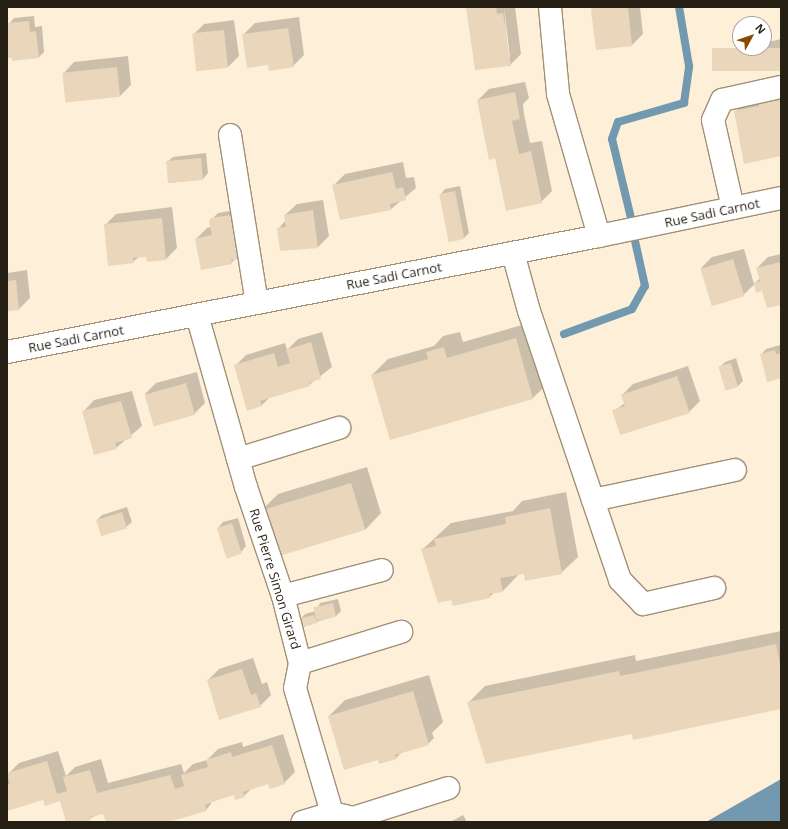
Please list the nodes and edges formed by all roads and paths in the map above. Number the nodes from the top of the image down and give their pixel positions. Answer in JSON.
{"nodes":[{"id":1,"x":550,"y":7,"type":"edge"},
{"id":2,"x":781,"y":87,"type":"edge"},
{"id":3,"x":230,"y":135,"type":"dead end"},
{"id":4,"x":781,"y":198,"type":"edge"},
{"id":5,"x":733,"y":208,"type":"junction"},
{"id":6,"x":599,"y":236,"type":"junction"},
{"id":7,"x":513,"y":253,"type":"junction"},
{"id":8,"x":257,"y":303,"type":"junction"},
{"id":9,"x":197,"y":315,"type":"junction"},
{"id":10,"x":7,"y":352,"type":"edge"},
{"id":11,"x":339,"y":428,"type":"dead end"},
{"id":12,"x":238,"y":460,"type":"junction"},
{"id":13,"x":735,"y":470,"type":"dead end"},
{"id":14,"x":593,"y":500,"type":"junction"},
{"id":15,"x":382,"y":570,"type":"dead end"},
{"id":16,"x":714,"y":588,"type":"dead end"},
{"id":17,"x":282,"y":596,"type":"junction"},
{"id":18,"x":401,"y":632,"type":"dead end"},
{"id":19,"x":300,"y":663,"type":"junction"},
{"id":20,"x":448,"y":788,"type":"dead end"},
{"id":21,"x":332,"y":813,"type":"junction"},
{"id":22,"x":302,"y":822,"type":"edge"}],
"edges":[{"from":1,"to":6,"type":"street"},
{"from":2,"to":5,"type":"street"},
{"from":3,"to":8,"type":"street"},
{"from":4,"to":5,"type":"street","name":"Rue Sadi Carnot"},
{"from":5,"to":6,"type":"street","name":"Rue Sadi Carnot"},
{"from":6,"to":7,"type":"street","name":"Rue Sadi Carnot"},
{"from":7,"to":8,"type":"street","name":"Rue Sadi Carnot"},
{"from":7,"to":14,"type":"street"},
{"from":8,"to":9,"type":"street","name":"Rue Sadi Carnot"},
{"from":9,"to":10,"type":"street","name":"Rue Sadi Carnot"},
{"from":9,"to":12,"type":"street","name":"Rue Pierre Simon Girard"},
{"from":11,"to":12,"type":"street"},
{"from":12,"to":17,"type":"street","name":"Rue Pierre Simon Girard"},
{"from":13,"to":14,"type":"street"},
{"from":14,"to":16,"type":"street"},
{"from":15,"to":17,"type":"street"},
{"from":17,"to":19,"type":"street","name":"Rue Pierre Simon Girard"},
{"from":18,"to":19,"type":"street"},
{"from":19,"to":21,"type":"street","name":"Rue Pierre Simon Girard"},
{"from":20,"to":21,"type":"street"},
{"from":21,"to":22,"type":"street"}]}
